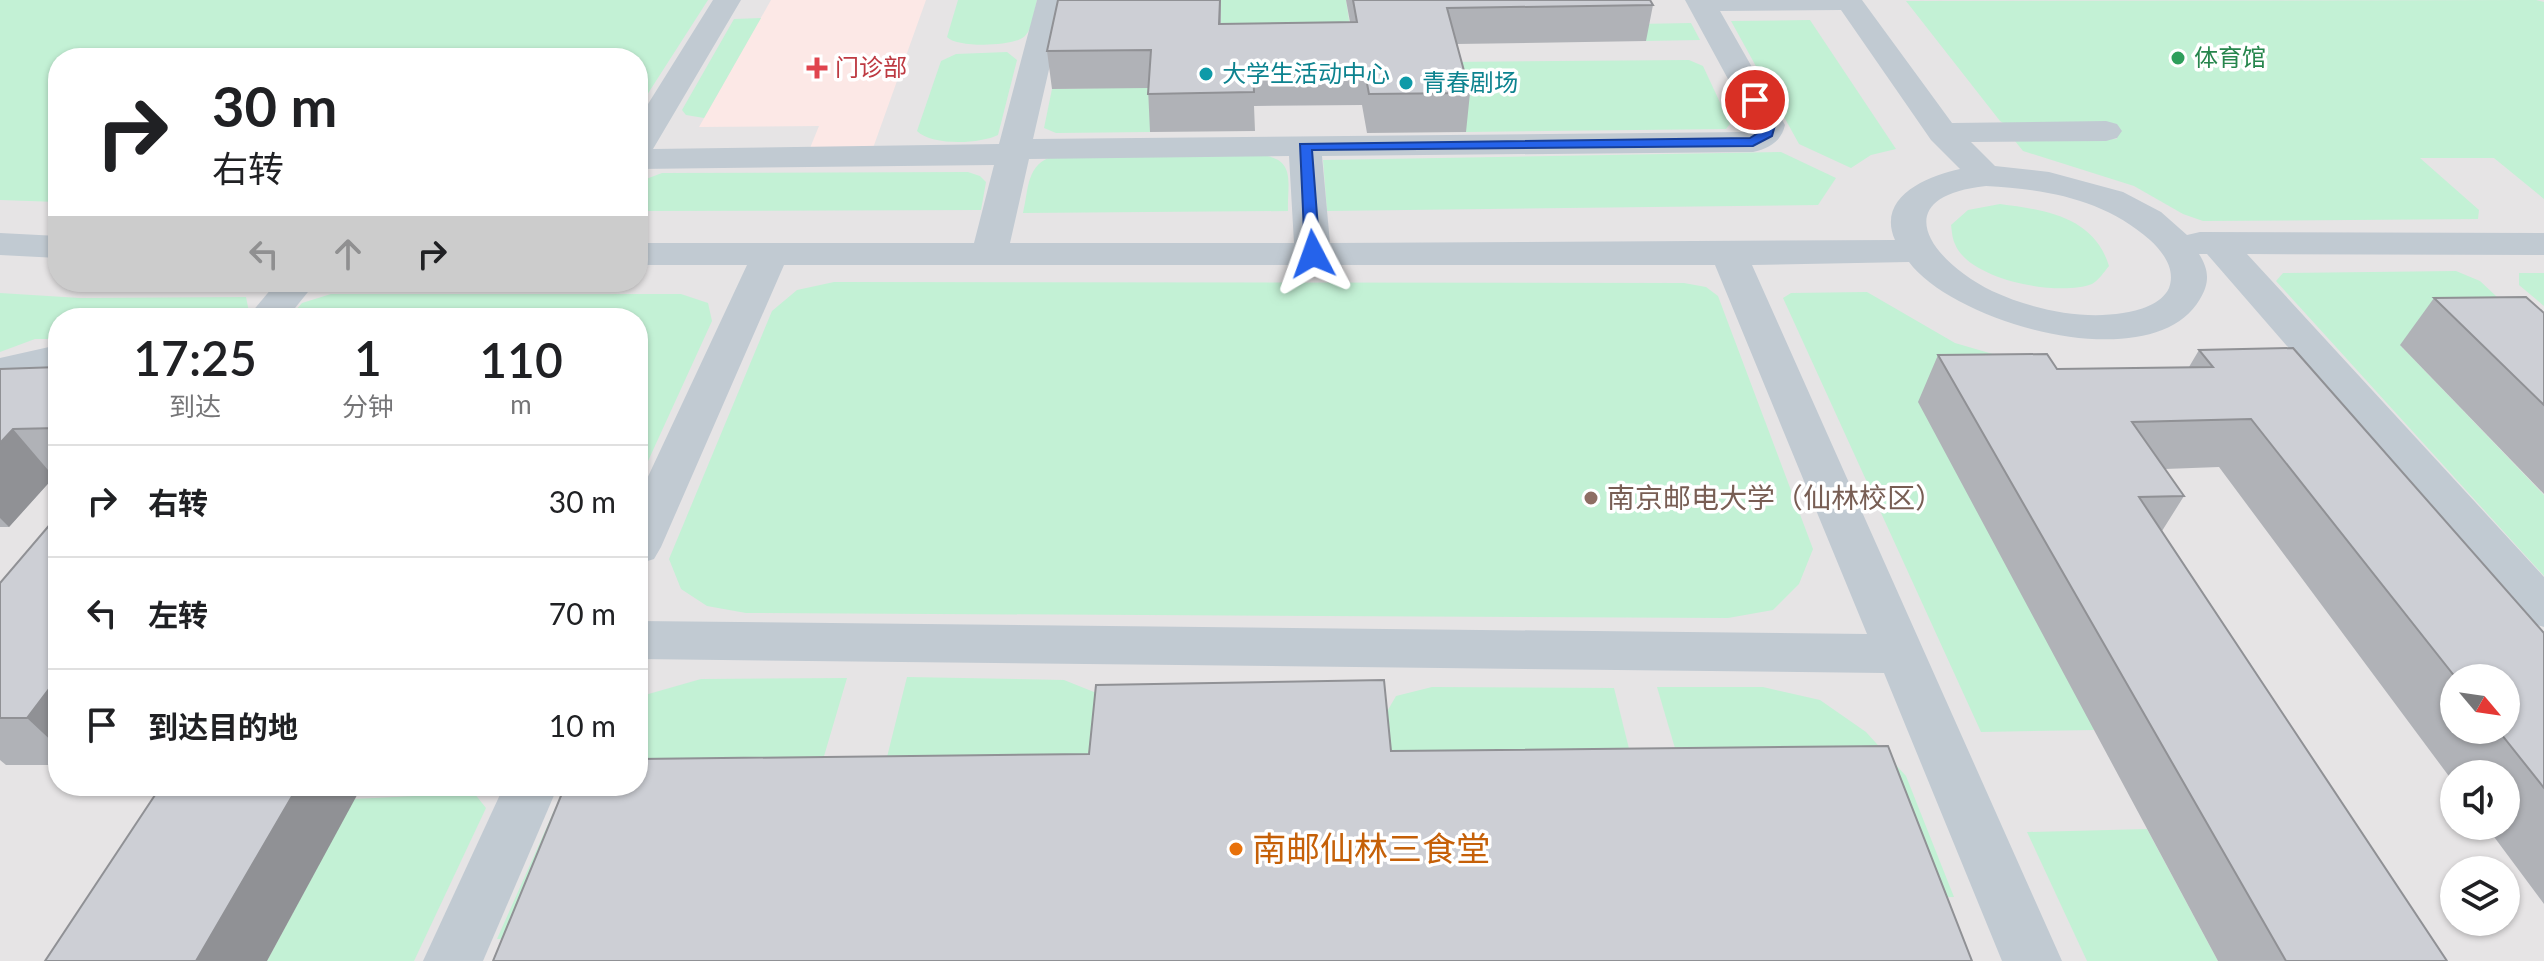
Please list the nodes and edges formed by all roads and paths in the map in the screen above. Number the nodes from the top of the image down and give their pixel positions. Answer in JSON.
{"nodes":[{"id":1,"x":727,"y":0,"type":"edge"},
{"id":2,"x":1051,"y":0,"type":"edge"},
{"id":3,"x":1848,"y":1,"type":"edge"},
{"id":4,"x":1700,"y":2,"type":"edge"},
{"id":5,"x":648,"y":130,"type":"edge"},
{"id":6,"x":2106,"y":131,"type":"dead end"},
{"id":7,"x":1943,"y":133,"type":"junction"},
{"id":8,"x":1305,"y":146,"type":"junction"},
{"id":9,"x":1013,"y":152,"type":"junction"},
{"id":10,"x":648,"y":159,"type":"edge"},
{"id":11,"x":1986,"y":176,"type":"junction"},
{"id":12,"x":2174,"y":242,"type":"junction"},
{"id":13,"x":0,"y":244,"type":"edge"},
{"id":14,"x":2218,"y":244,"type":"junction"},
{"id":15,"x":2544,"y":244,"type":"edge"},
{"id":16,"x":48,"y":246,"type":"edge"},
{"id":17,"x":1916,"y":251,"type":"junction"},
{"id":18,"x":771,"y":252,"type":"junction"},
{"id":19,"x":648,"y":254,"type":"edge"},
{"id":20,"x":989,"y":254,"type":"junction"},
{"id":21,"x":1313,"y":254,"type":"junction"},
{"id":22,"x":1729,"y":254,"type":"junction"},
{"id":23,"x":288,"y":292,"type":"edge"},
{"id":24,"x":275,"y":308,"type":"edge"},
{"id":25,"x":48,"y":360,"type":"edge"},
{"id":26,"x":0,"y":374,"type":"edge"},
{"id":27,"x":648,"y":525,"type":"edge"},
{"id":28,"x":2544,"y":609,"type":"edge"},
{"id":29,"x":648,"y":640,"type":"edge"},
{"id":30,"x":1900,"y":654,"type":"junction"},
{"id":31,"x":527,"y":796,"type":"edge"},
{"id":32,"x":453,"y":961,"type":"edge"},
{"id":33,"x":2032,"y":961,"type":"edge"}],
"edges":[{"from":1,"to":5,"type":"street"},
{"from":2,"to":9,"type":"street"},
{"from":3,"to":4,"type":"street"},
{"from":3,"to":7,"type":"street"},
{"from":4,"to":8,"type":"street"},
{"from":6,"to":7,"type":"street"},
{"from":7,"to":11,"type":"street"},
{"from":8,"to":9,"type":"street"},
{"from":8,"to":21,"type":"street"},
{"from":9,"to":10,"type":"street"},
{"from":9,"to":20,"type":"street"},
{"from":11,"to":12,"type":"street"},
{"from":11,"to":17,"type":"street"},
{"from":12,"to":14,"type":"street"},
{"from":12,"to":17,"type":"street"},
{"from":13,"to":16,"type":"street"},
{"from":14,"to":15,"type":"street"},
{"from":14,"to":28,"type":"street"},
{"from":17,"to":22,"type":"street"},
{"from":18,"to":19,"type":"street"},
{"from":18,"to":20,"type":"street"},
{"from":18,"to":27,"type":"street"},
{"from":20,"to":21,"type":"street"},
{"from":21,"to":22,"type":"street"},
{"from":22,"to":30,"type":"street"},
{"from":23,"to":24,"type":"street"},
{"from":25,"to":26,"type":"street"},
{"from":29,"to":30,"type":"street"},
{"from":30,"to":33,"type":"street"},
{"from":31,"to":32,"type":"street"}]}
